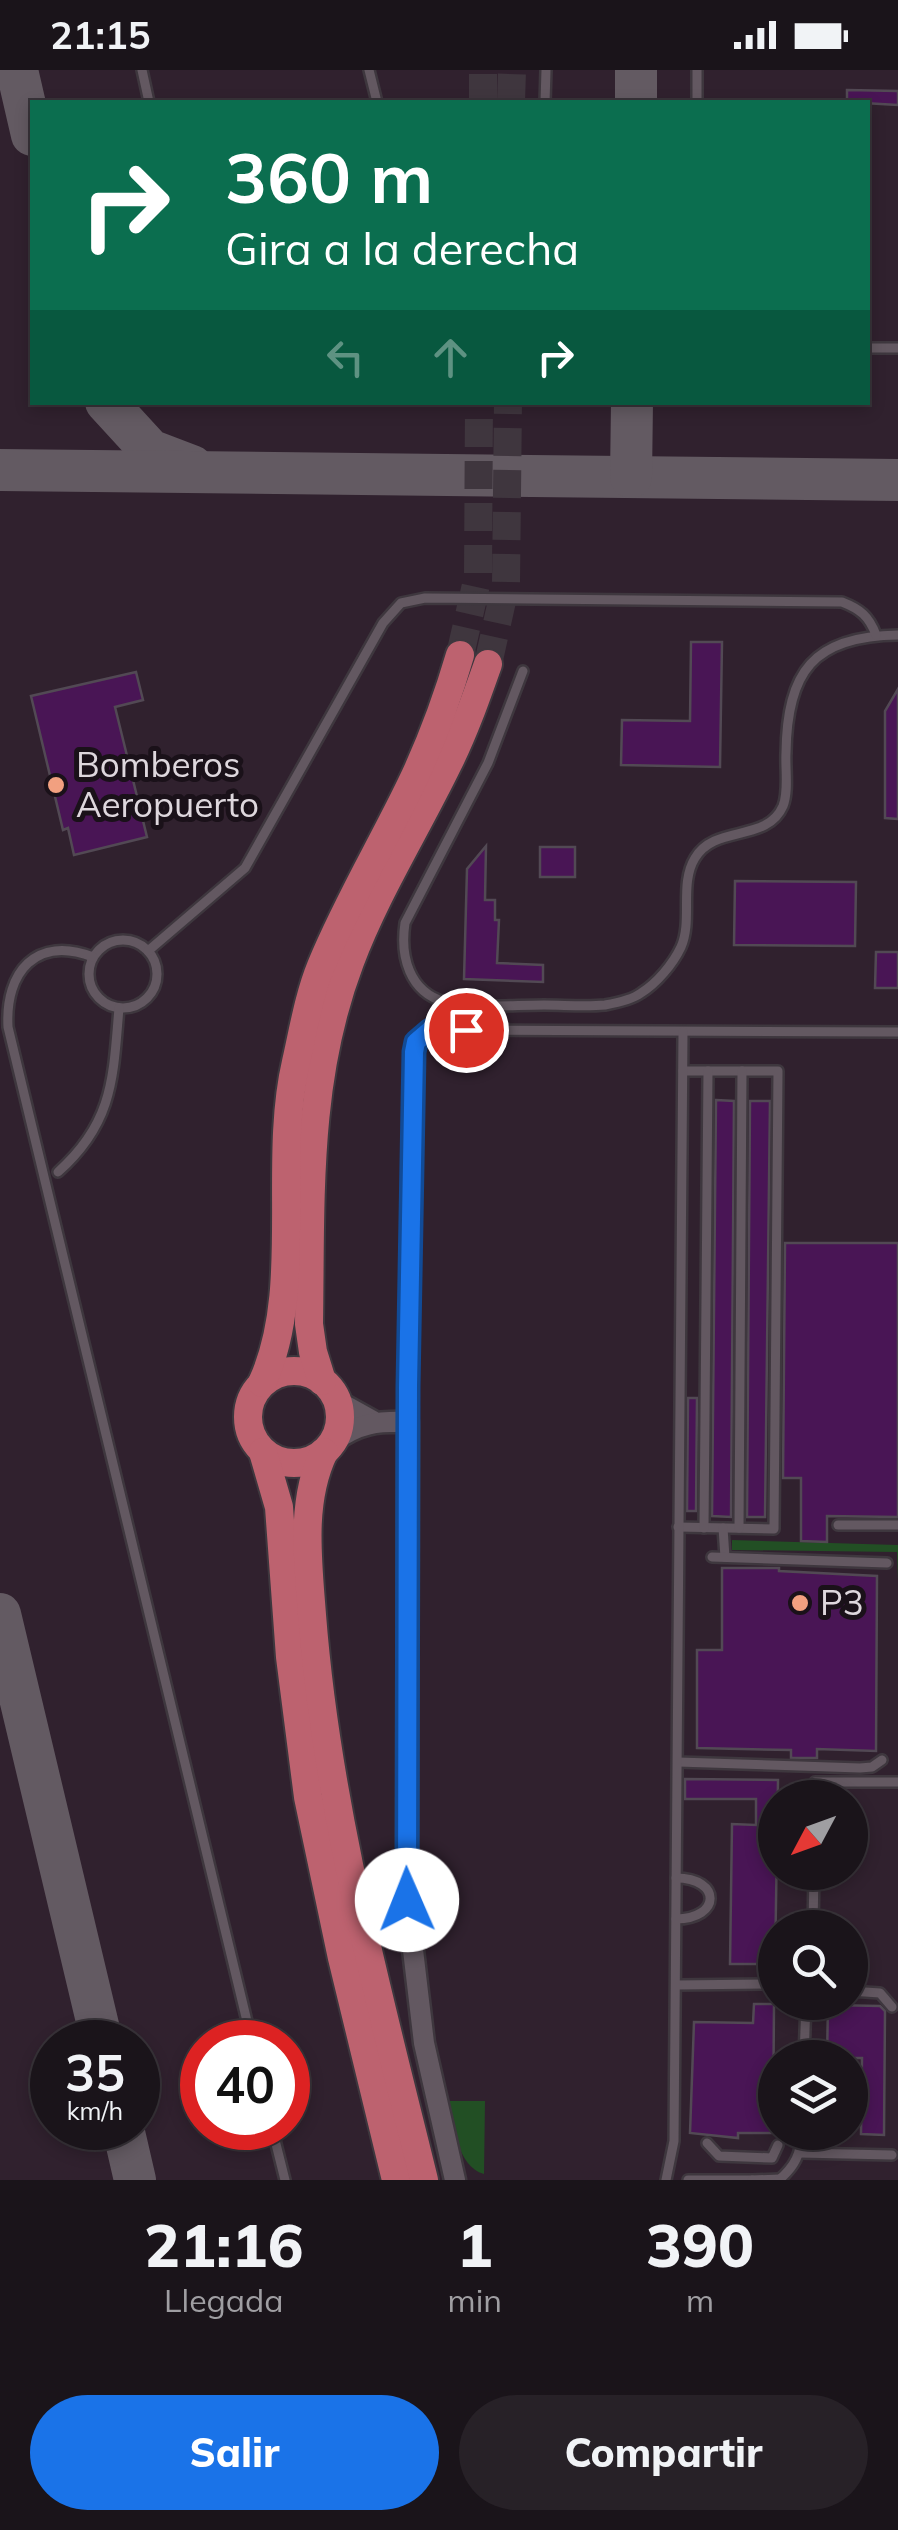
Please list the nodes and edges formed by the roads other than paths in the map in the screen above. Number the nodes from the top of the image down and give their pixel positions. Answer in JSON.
{"nodes":[{"id":1,"x":142,"y":70,"type":"edge"},
{"id":2,"x":369,"y":70,"type":"edge"},
{"id":3,"x":546,"y":70,"type":"edge"},
{"id":4,"x":697,"y":70,"type":"edge"},
{"id":5,"x":150,"y":100,"type":"edge"},
{"id":6,"x":376,"y":100,"type":"edge"},
{"id":7,"x":546,"y":100,"type":"edge"},
{"id":8,"x":697,"y":100,"type":"edge"},
{"id":9,"x":870,"y":348,"type":"edge"},
{"id":10,"x":898,"y":348,"type":"edge"},
{"id":11,"x":876,"y":635,"type":"junction"},
{"id":12,"x":898,"y":635,"type":"edge"},
{"id":13,"x":460,"y":655,"type":"tunnel mouth"},
{"id":14,"x":488,"y":664,"type":"tunnel mouth"},
{"id":15,"x":523,"y":671,"type":"dead end"},
{"id":16,"x":148,"y":951,"type":"junction"},
{"id":17,"x":93,"y":957,"type":"junction"},
{"id":18,"x":119,"y":1008,"type":"junction"},
{"id":19,"x":684,"y":1032,"type":"junction"},
{"id":20,"x":898,"y":1032,"type":"edge"},
{"id":21,"x":683,"y":1070,"type":"junction"},
{"id":22,"x":708,"y":1071,"type":"junction"},
{"id":23,"x":742,"y":1071,"type":"junction"},
{"id":24,"x":58,"y":1172,"type":"dead end"},
{"id":25,"x":262,"y":1384,"type":"junction"},
{"id":26,"x":329,"y":1391,"type":"junction"},
{"id":27,"x":373,"y":1421,"type":"junction"},
{"id":28,"x":408,"y":1422,"type":"junction"},
{"id":29,"x":329,"y":1447,"type":"junction"},
{"id":30,"x":263,"y":1452,"type":"junction"},
{"id":31,"x":898,"y":1524,"type":"edge"},
{"id":32,"x":838,"y":1525,"type":"dead end"},
{"id":33,"x":678,"y":1527,"type":"junction"},
{"id":34,"x":704,"y":1528,"type":"junction"},
{"id":35,"x":723,"y":1528,"type":"junction"},
{"id":36,"x":739,"y":1528,"type":"junction"},
{"id":37,"x":712,"y":1556,"type":"dead end"},
{"id":38,"x":725,"y":1557,"type":"junction"},
{"id":39,"x":887,"y":1563,"type":"dead end"},
{"id":40,"x":882,"y":1760,"type":"dead end"},
{"id":41,"x":678,"y":1762,"type":"junction"},
{"id":42,"x":868,"y":1782,"type":"edge"},
{"id":43,"x":898,"y":1782,"type":"edge"},
{"id":44,"x":676,"y":1878,"type":"junction"},
{"id":45,"x":676,"y":1919,"type":"junction"},
{"id":46,"x":758,"y":1984,"type":"edge"},
{"id":47,"x":677,"y":1986,"type":"junction"},
{"id":48,"x":868,"y":1992,"type":"edge"},
{"id":49,"x":892,"y":2007,"type":"dead end"},
{"id":50,"x":247,"y":2020,"type":"edge"},
{"id":51,"x":707,"y":2143,"type":"dead end"},
{"id":52,"x":744,"y":2144,"type":"dead end"},
{"id":53,"x":278,"y":2150,"type":"edge"},
{"id":54,"x":776,"y":2150,"type":"edge"},
{"id":55,"x":800,"y":2152,"type":"joint"},
{"id":56,"x":892,"y":2155,"type":"dead end"},
{"id":57,"x":743,"y":2157,"type":"junction"},
{"id":58,"x":780,"y":2179,"type":"edge"},
{"id":59,"x":285,"y":2180,"type":"edge"},
{"id":60,"x":396,"y":2180,"type":"edge"},
{"id":61,"x":424,"y":2180,"type":"edge"},
{"id":62,"x":455,"y":2180,"type":"edge"},
{"id":63,"x":666,"y":2180,"type":"edge"},
{"id":64,"x":688,"y":2180,"type":"edge"},
{"id":65,"x":752,"y":2180,"type":"edge"}],
"edges":[{"from":1,"to":5,"type":"lane"},
{"from":2,"to":6,"type":"lane"},
{"from":3,"to":7,"type":"lane"},
{"from":4,"to":8,"type":"lane"},
{"from":9,"to":10,"type":"lane"},
{"from":11,"to":12,"type":"lane"},
{"from":11,"to":15,"type":"lane"},
{"from":11,"to":16,"type":"lane"},
{"from":13,"to":25,"type":"main road"},
{"from":14,"to":26,"type":"main road"},
{"from":16,"to":17,"type":"lane"},
{"from":16,"to":18,"type":"lane"},
{"from":17,"to":18,"type":"lane"},
{"from":17,"to":50,"type":"lane"},
{"from":18,"to":24,"type":"lane"},
{"from":19,"to":20,"type":"lane"},
{"from":19,"to":21,"type":"lane"},
{"from":19,"to":28,"type":"lane"},
{"from":21,"to":22,"type":"lane"},
{"from":21,"to":33,"type":"lane"},
{"from":22,"to":23,"type":"lane"},
{"from":22,"to":34,"type":"lane"},
{"from":23,"to":36,"type":"lane"},
{"from":23,"to":36,"type":"lane"},
{"from":25,"to":26,"type":"main road"},
{"from":25,"to":30,"type":"main road"},
{"from":26,"to":27,"type":"street"},
{"from":26,"to":29,"type":"main road"},
{"from":27,"to":28,"type":"street"},
{"from":27,"to":29,"type":"street"},
{"from":28,"to":62,"type":"street"},
{"from":29,"to":30,"type":"main road"},
{"from":29,"to":61,"type":"main road"},
{"from":30,"to":60,"type":"main road"},
{"from":31,"to":32,"type":"lane"},
{"from":33,"to":34,"type":"lane"},
{"from":33,"to":41,"type":"lane"},
{"from":34,"to":35,"type":"lane"},
{"from":35,"to":36,"type":"lane"},
{"from":35,"to":38,"type":"lane"},
{"from":37,"to":38,"type":"lane"},
{"from":38,"to":39,"type":"lane"},
{"from":40,"to":41,"type":"lane"},
{"from":41,"to":44,"type":"lane"},
{"from":42,"to":43,"type":"lane"},
{"from":44,"to":45,"type":"lane"},
{"from":44,"to":45,"type":"lane"},
{"from":45,"to":47,"type":"lane"},
{"from":46,"to":47,"type":"lane"},
{"from":47,"to":63,"type":"lane"},
{"from":48,"to":49,"type":"lane"},
{"from":51,"to":57,"type":"lane"},
{"from":52,"to":57,"type":"lane"},
{"from":53,"to":59,"type":"lane"},
{"from":54,"to":57,"type":"lane"},
{"from":55,"to":56,"type":"lane"},
{"from":55,"to":58,"type":"lane"},
{"from":58,"to":65,"type":"lane"},
{"from":64,"to":65,"type":"lane"}]}
